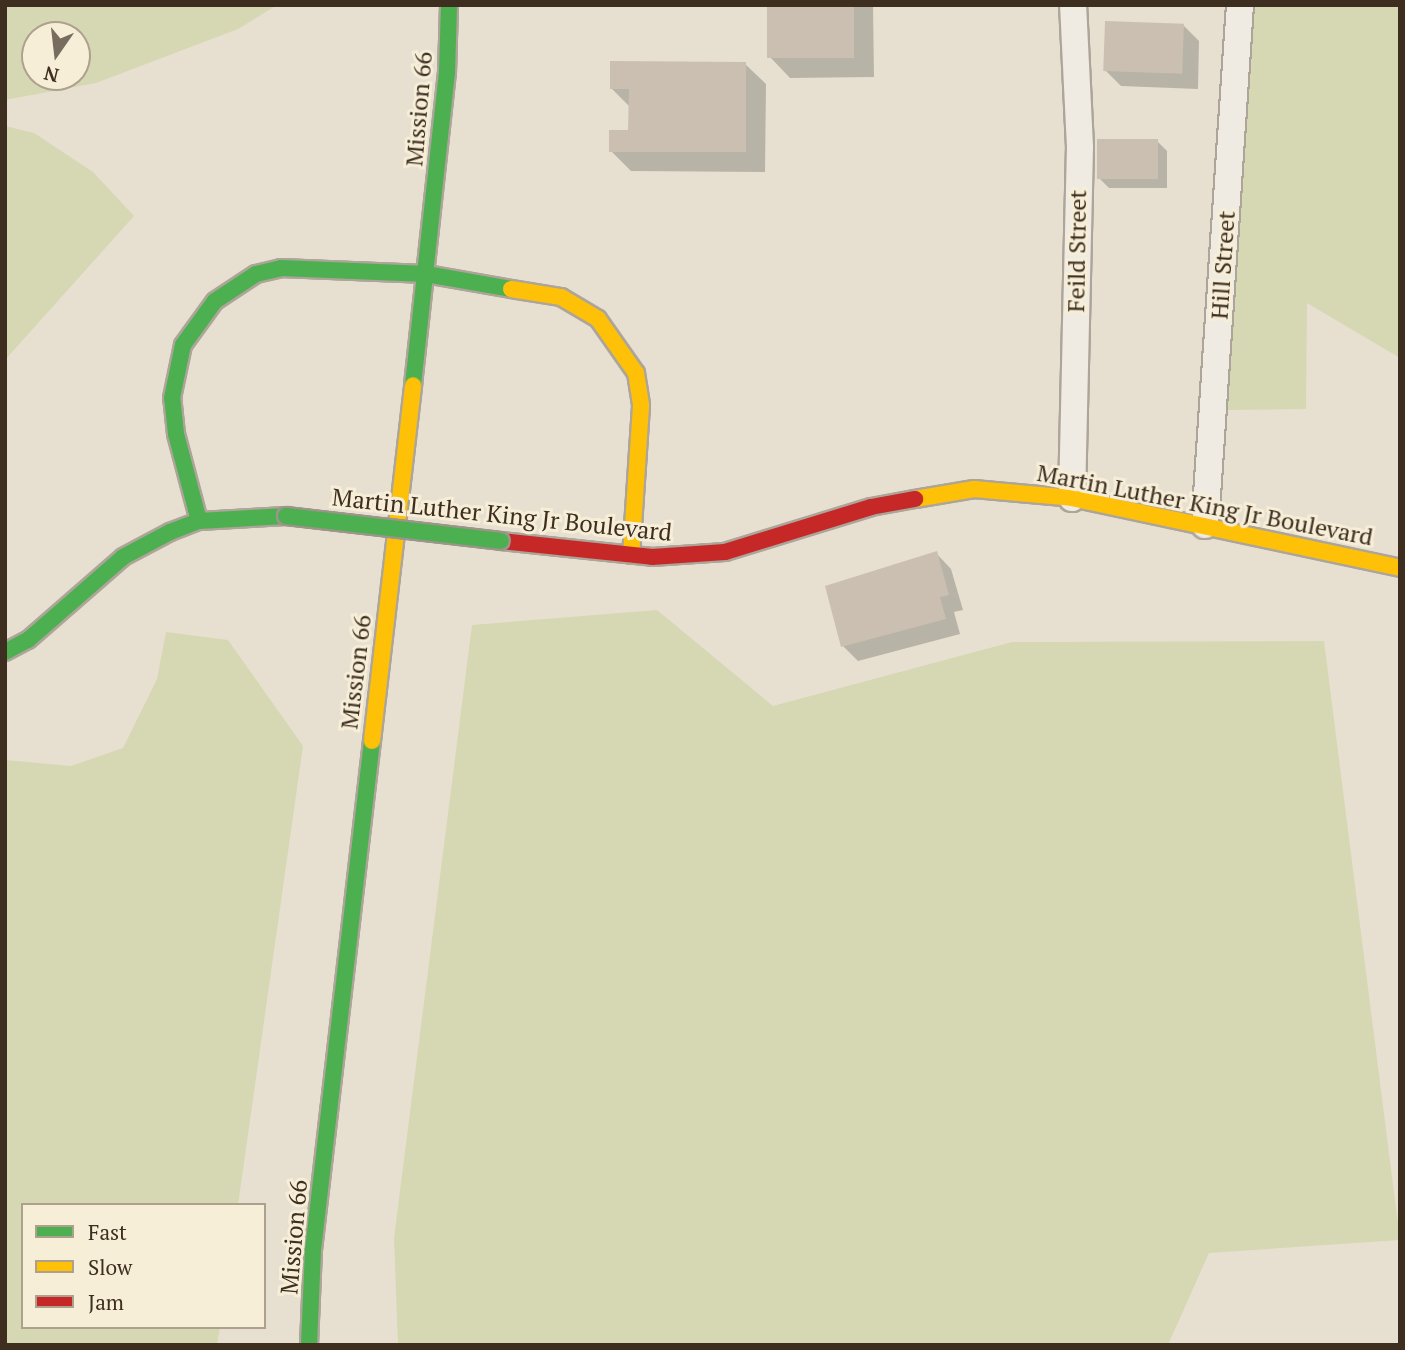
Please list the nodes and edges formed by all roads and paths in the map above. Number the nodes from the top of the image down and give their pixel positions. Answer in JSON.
{"nodes":[{"id":1,"x":449,"y":5,"type":"edge"},
{"id":2,"x":1073,"y":5,"type":"edge"},
{"id":3,"x":1240,"y":5,"type":"edge"},
{"id":4,"x":426,"y":274,"type":"junction"},
{"id":5,"x":1072,"y":498,"type":"junction"},
{"id":6,"x":199,"y":521,"type":"junction"},
{"id":7,"x":1205,"y":525,"type":"junction"},
{"id":8,"x":631,"y":555,"type":"junction"},
{"id":9,"x":1400,"y":568,"type":"edge"},
{"id":10,"x":5,"y":652,"type":"edge"},
{"id":11,"x":309,"y":1345,"type":"edge"}],
"edges":[{"from":1,"to":4,"type":"street","name":"Mission 66"},
{"from":2,"to":5,"type":"street","name":"Feild Street"},
{"from":3,"to":7,"type":"street","name":"Hill Street"},
{"from":4,"to":6,"type":"street"},
{"from":4,"to":8,"type":"street"},
{"from":4,"to":11,"type":"street","name":"Mission 66"},
{"from":5,"to":7,"type":"street","name":"Martin Luther King Jr Boulevard"},
{"from":5,"to":8,"type":"street","name":"Martin Luther King Jr Boulevard"},
{"from":6,"to":8,"type":"street","name":"Martin Luther King Jr Boulevard","bridge":true},
{"from":6,"to":10,"type":"street","name":"Martin Luther King Jr Boulevard"},
{"from":7,"to":9,"type":"street","name":"Martin Luther King Jr Boulevard"}]}
